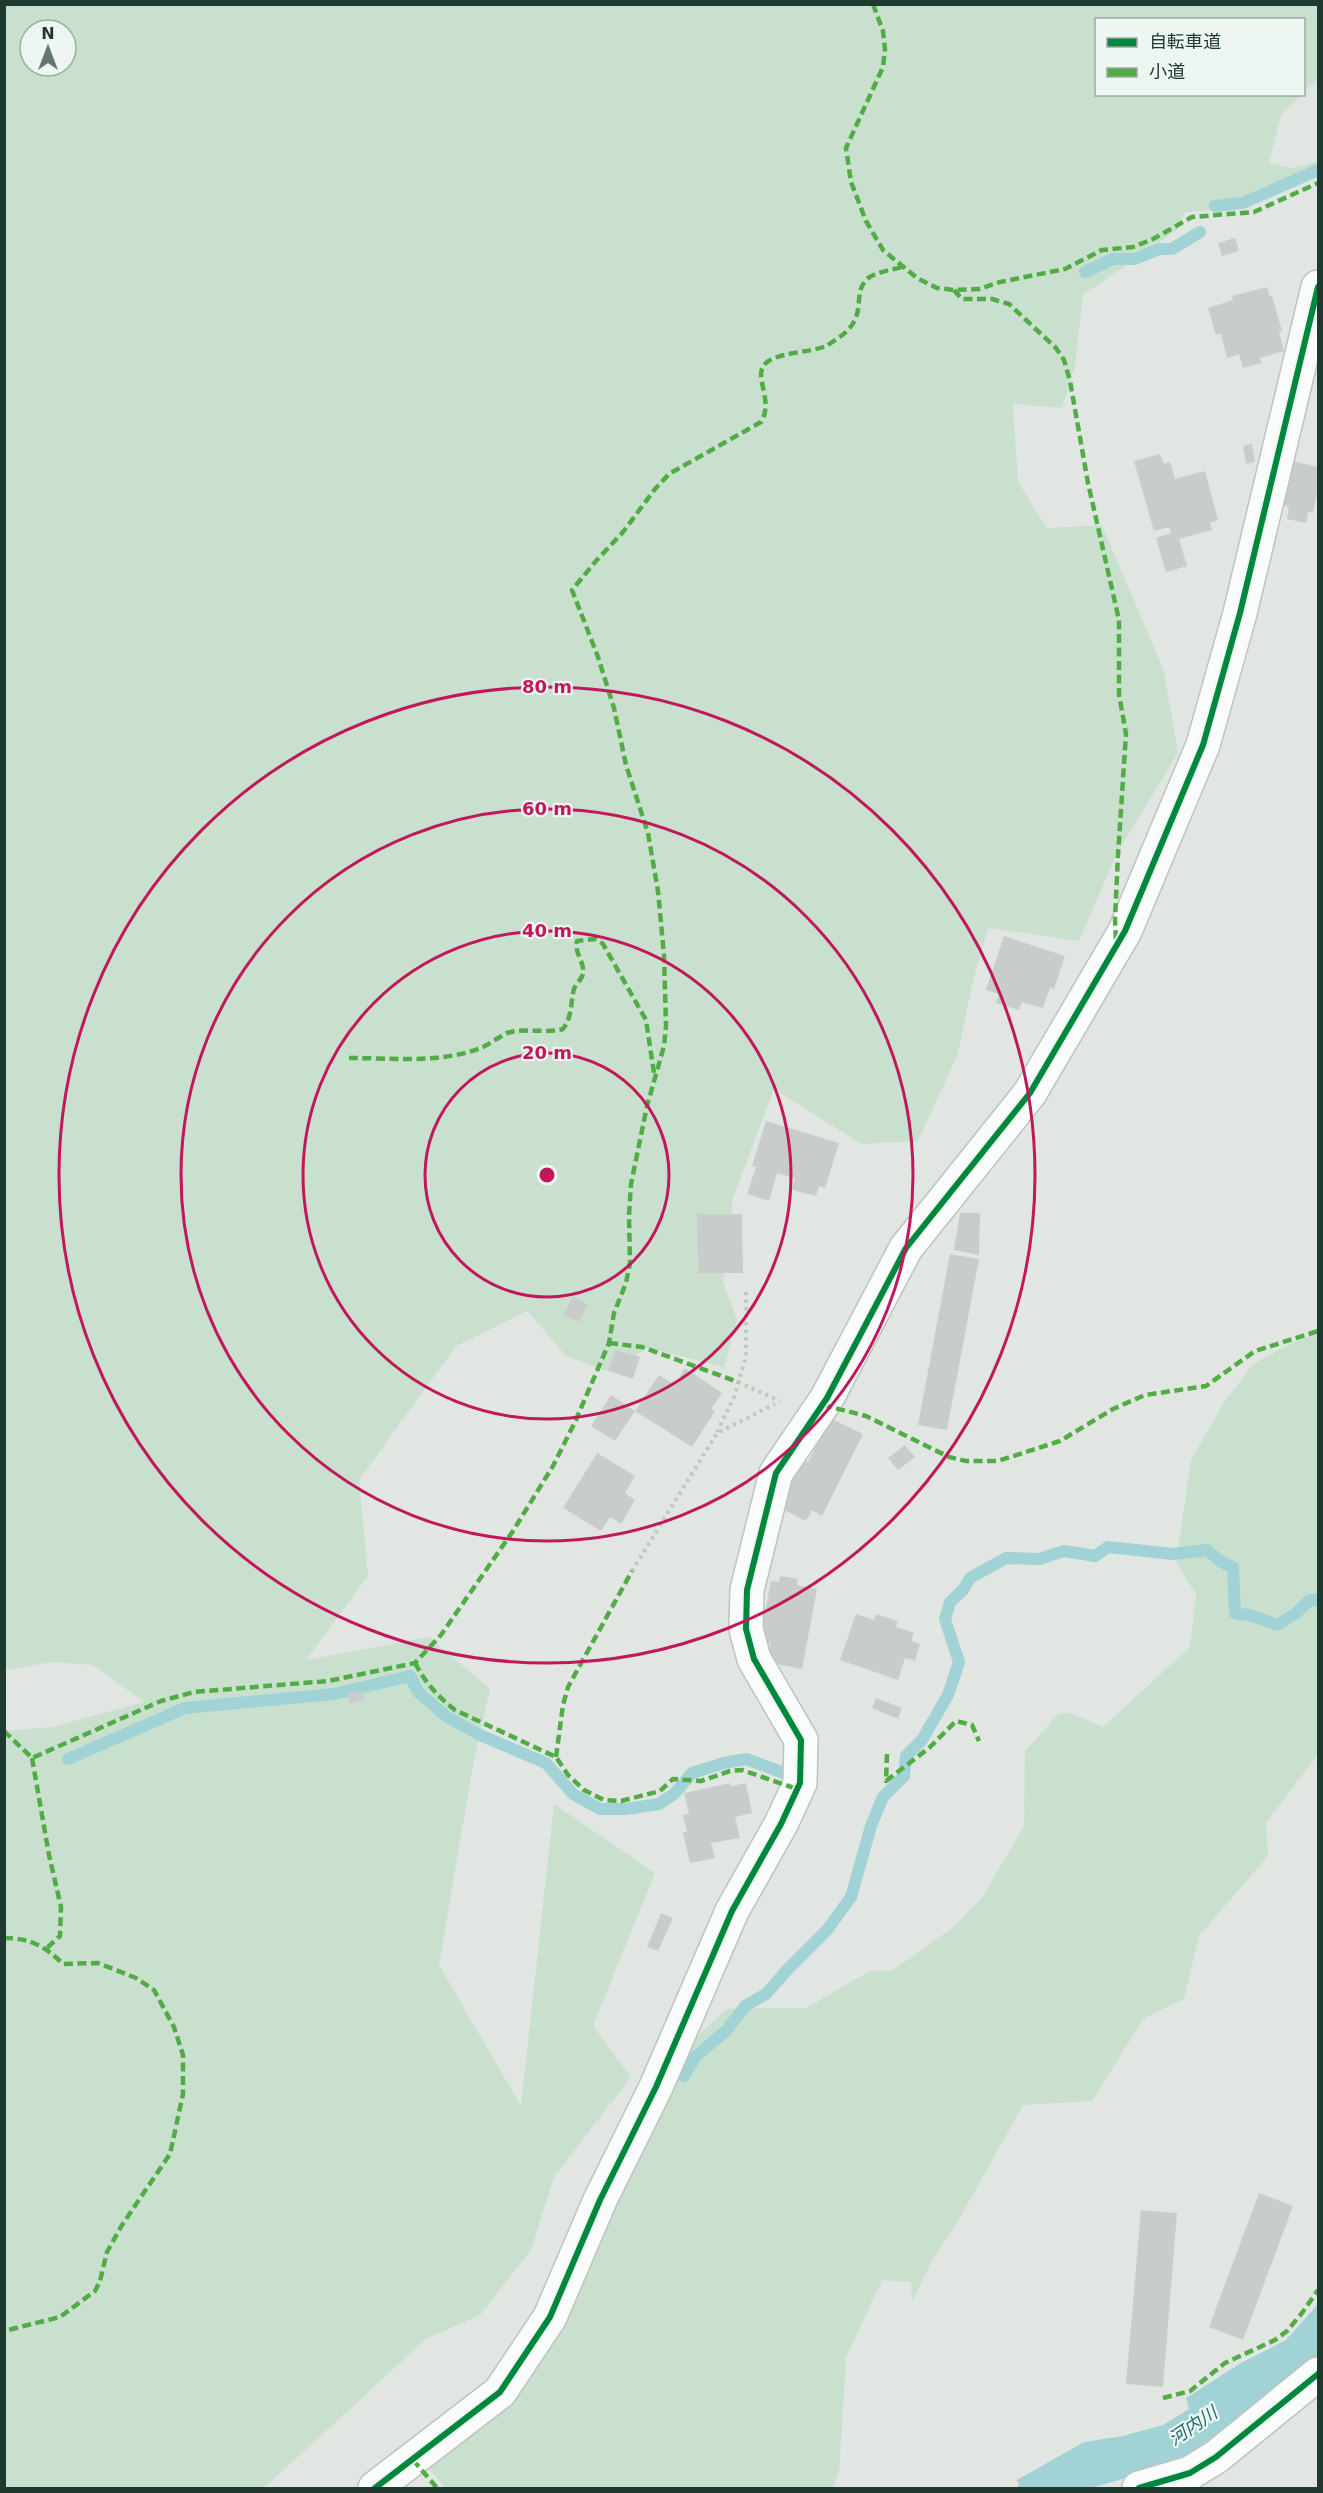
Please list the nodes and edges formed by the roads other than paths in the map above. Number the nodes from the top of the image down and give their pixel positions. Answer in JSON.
{"nodes":[{"id":1,"x":1318,"y":287,"type":"edge"},
{"id":2,"x":1318,"y":2374,"type":"edge"},
{"id":3,"x":375,"y":2488,"type":"edge"},
{"id":4,"x":1139,"y":2488,"type":"edge"}],
"edges":[{"from":1,"to":3,"type":"street"},
{"from":2,"to":4,"type":"street"}]}
